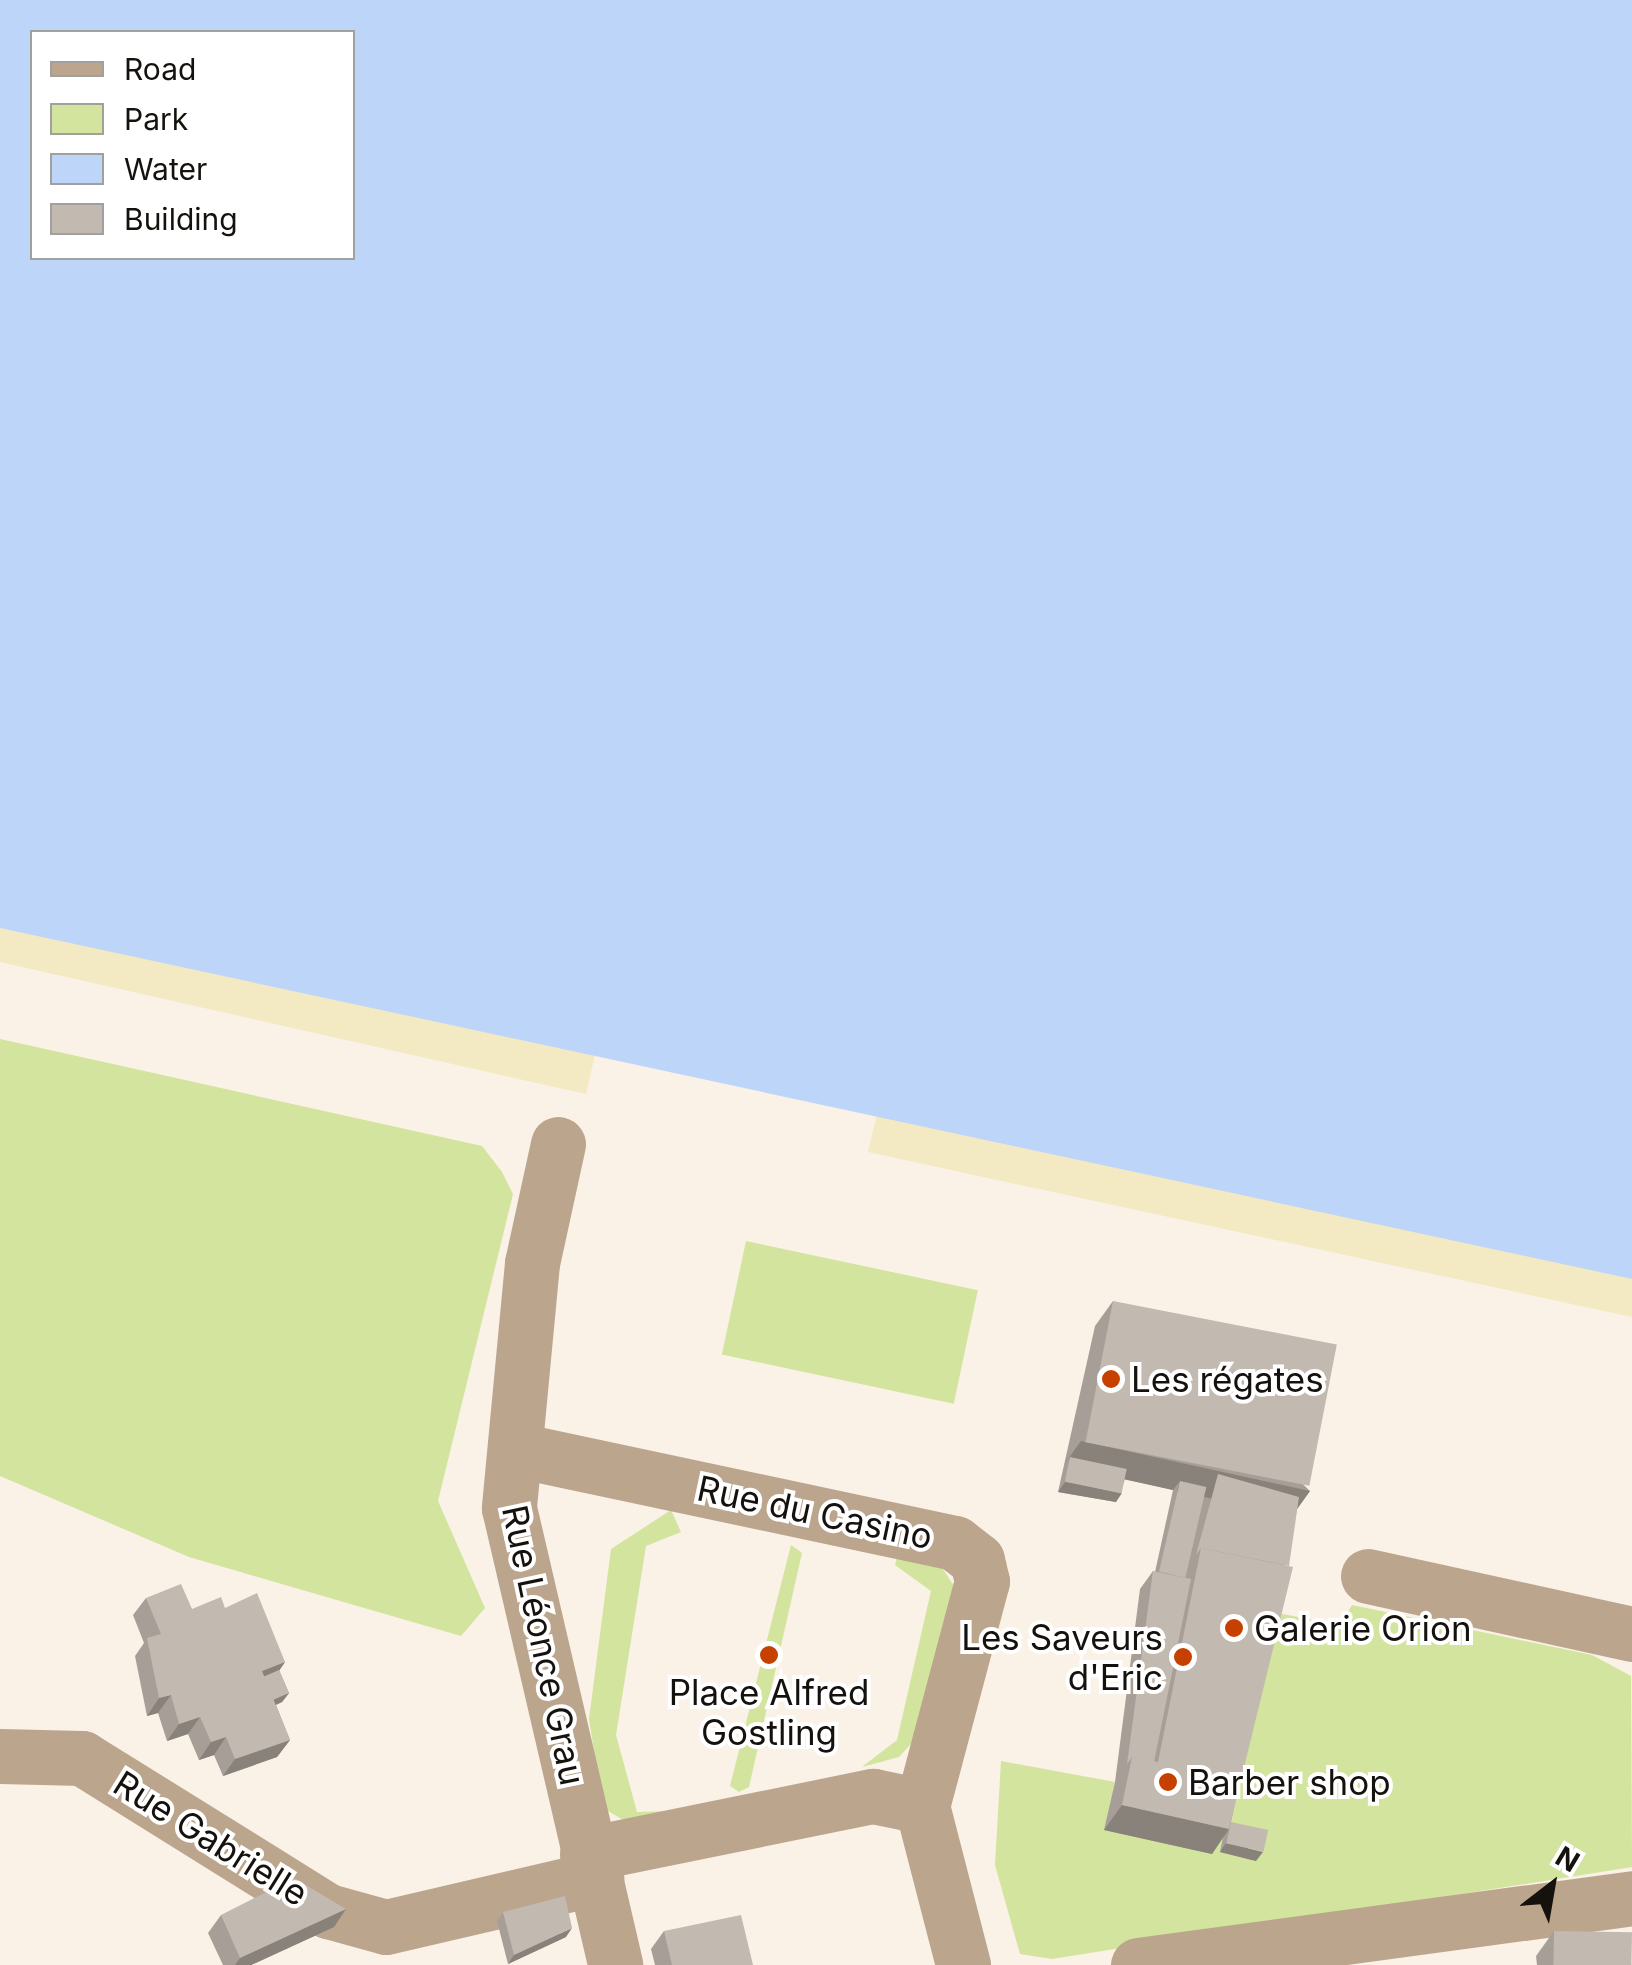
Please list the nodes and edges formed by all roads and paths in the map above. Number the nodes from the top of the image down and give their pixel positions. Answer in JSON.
{"nodes":[{"id":1,"x":558,"y":1144,"type":"dead end"},
{"id":2,"x":517,"y":1450,"type":"junction"},
{"id":3,"x":1368,"y":1576,"type":"dead end"},
{"id":4,"x":1632,"y":1634,"type":"edge"},
{"id":5,"x":0,"y":1756,"type":"edge"},
{"id":6,"x":922,"y":1806,"type":"junction"},
{"id":7,"x":592,"y":1866,"type":"junction"},
{"id":8,"x":1632,"y":1898,"type":"edge"},
{"id":9,"x":615,"y":1965,"type":"edge"},
{"id":10,"x":963,"y":1965,"type":"edge"},
{"id":11,"x":1138,"y":1965,"type":"edge"}],
"edges":[{"from":1,"to":2,"type":"street","name":"Rue Léonce Grau"},
{"from":2,"to":6,"type":"street","name":"Rue du Casino"},
{"from":2,"to":7,"type":"street","name":"Rue Léonce Grau"},
{"from":3,"to":4,"type":"street"},
{"from":5,"to":7,"type":"street","name":"Rue Gabrielle"},
{"from":6,"to":7,"type":"street","name":"Rue Gabrielle"},
{"from":6,"to":10,"type":"street"},
{"from":7,"to":9,"type":"street","name":"Rue Léonce Grau"},
{"from":8,"to":11,"type":"street"}]}
